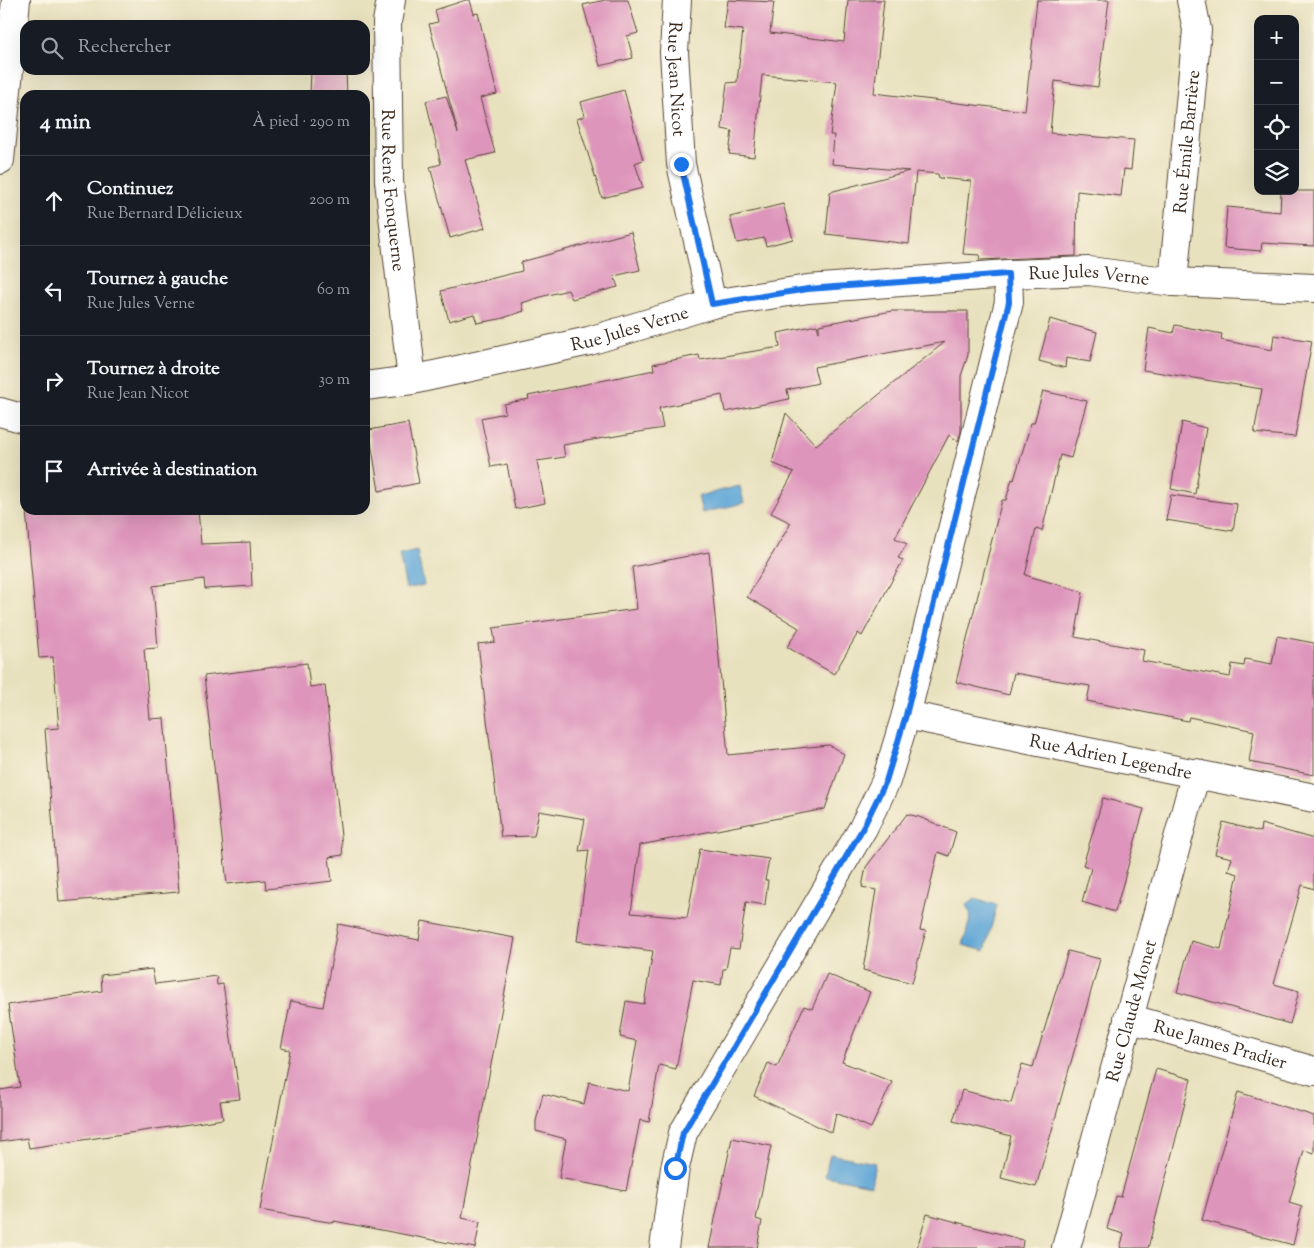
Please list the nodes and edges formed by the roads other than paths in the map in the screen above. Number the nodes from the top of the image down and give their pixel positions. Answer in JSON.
{"nodes":[{"id":1,"x":16,"y":0,"type":"edge"},
{"id":2,"x":391,"y":0,"type":"edge"},
{"id":3,"x":677,"y":0,"type":"edge"},
{"id":4,"x":1192,"y":0,"type":"edge"},
{"id":5,"x":0,"y":160,"type":"edge"},
{"id":6,"x":1008,"y":274,"type":"junction"},
{"id":7,"x":1173,"y":282,"type":"junction"},
{"id":8,"x":1314,"y":288,"type":"edge"},
{"id":9,"x":712,"y":304,"type":"junction"},
{"id":10,"x":412,"y":380,"type":"junction"},
{"id":11,"x":370,"y":385,"type":"edge"},
{"id":12,"x":0,"y":412,"type":"edge"},
{"id":13,"x":20,"y":418,"type":"edge"},
{"id":14,"x":906,"y":715,"type":"junction"},
{"id":15,"x":1196,"y":773,"type":"junction"},
{"id":16,"x":1314,"y":798,"type":"edge"},
{"id":17,"x":1128,"y":1018,"type":"junction"},
{"id":18,"x":1314,"y":1071,"type":"edge"},
{"id":19,"x":664,"y":1248,"type":"edge"},
{"id":20,"x":1066,"y":1248,"type":"edge"}],
"edges":[{"from":1,"to":5,"type":"street"},
{"from":2,"to":10,"type":"street","name":"Rue René Fonquerne"},
{"from":3,"to":9,"type":"street","name":"Rue Jean Nicot"},
{"from":4,"to":7,"type":"street","name":"Rue Émile Barrière"},
{"from":6,"to":7,"type":"street","name":"Rue Jules Verne"},
{"from":6,"to":9,"type":"street","name":"Rue Jules Verne"},
{"from":6,"to":14,"type":"street"},
{"from":7,"to":8,"type":"street","name":"Rue Jules Verne"},
{"from":9,"to":10,"type":"street","name":"Rue Jules Verne"},
{"from":10,"to":11,"type":"street","name":"Rue Jules Verne"},
{"from":12,"to":13,"type":"street"},
{"from":14,"to":15,"type":"street","name":"Rue Adrien Legendre"},
{"from":14,"to":19,"type":"street"},
{"from":15,"to":16,"type":"street","name":"Rue Adrien Legendre"},
{"from":15,"to":17,"type":"street","name":"Rue Claude Monet"},
{"from":17,"to":18,"type":"street","name":"Rue James Pradier"},
{"from":17,"to":20,"type":"street","name":"Rue Claude Monet"}]}
